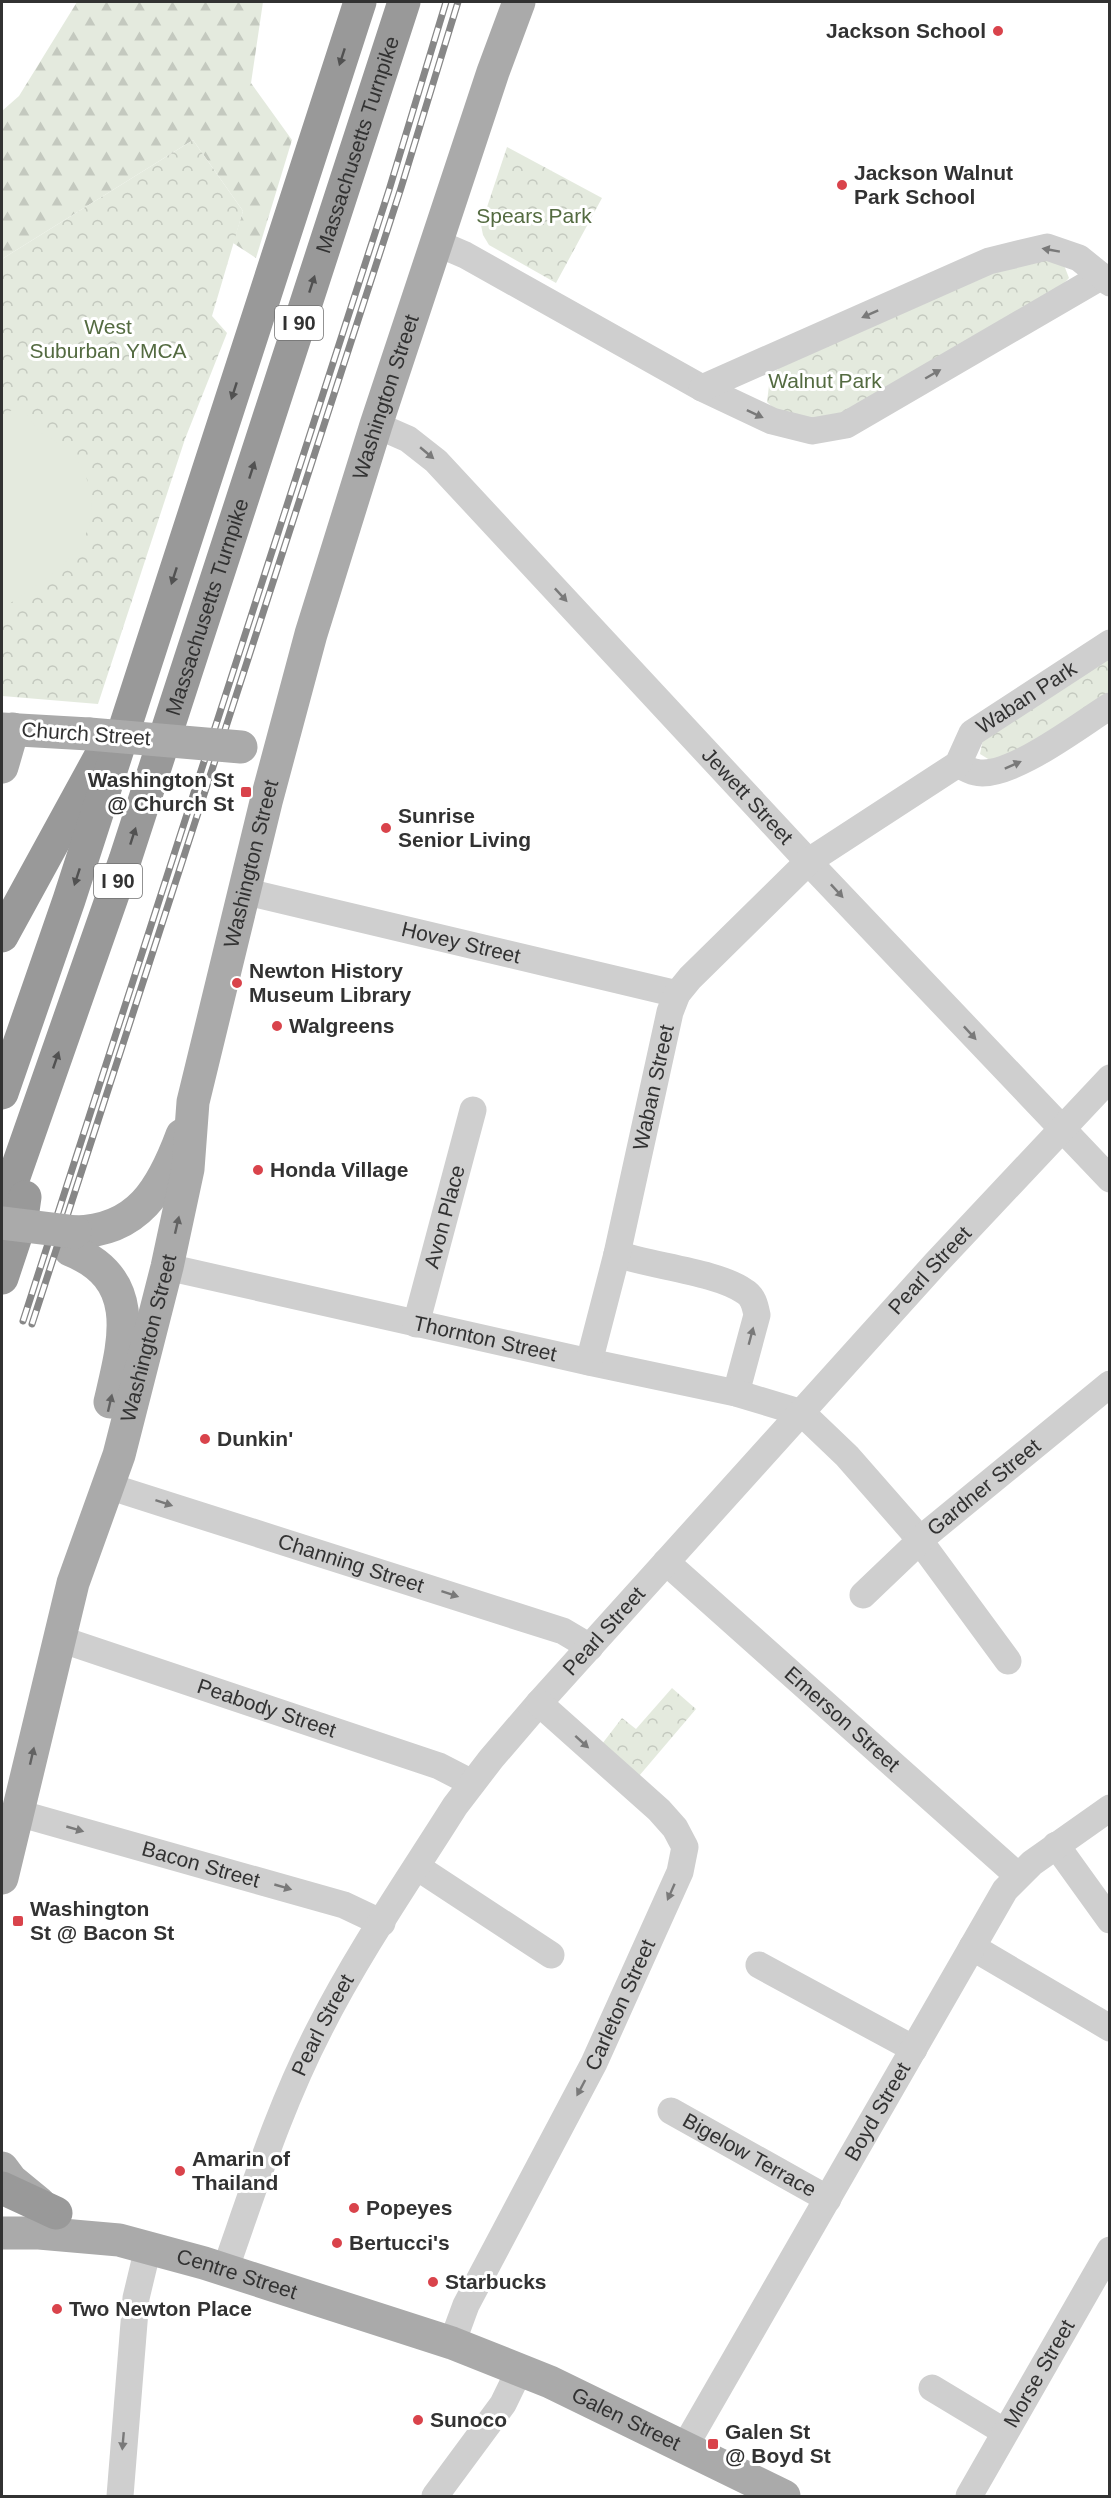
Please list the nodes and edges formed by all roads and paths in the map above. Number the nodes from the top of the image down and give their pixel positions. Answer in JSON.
{"nodes":[{"id":1,"x":360,"y":2,"type":"edge"},
{"id":2,"x":404,"y":2,"type":"edge"},
{"id":3,"x":519,"y":2,"type":"edge"},
{"id":4,"x":437,"y":243,"type":"junction"},
{"id":5,"x":1106,"y":279,"type":"edge"},
{"id":6,"x":702,"y":388,"type":"junction"},
{"id":7,"x":376,"y":425,"type":"junction"},
{"id":8,"x":1110,"y":643,"type":"edge"},
{"id":9,"x":140,"y":681,"type":"junction"},
{"id":10,"x":1110,"y":706,"type":"edge"},
{"id":11,"x":7,"y":729,"type":"edge"},
{"id":12,"x":279,"y":750,"type":"junction"},
{"id":13,"x":958,"y":764,"type":"junction"},
{"id":14,"x":2,"y":767,"type":"edge"},
{"id":15,"x":809,"y":861,"type":"junction"},
{"id":16,"x":243,"y":891,"type":"junction"},
{"id":17,"x":2,"y":936,"type":"edge"},
{"id":18,"x":677,"y":994,"type":"junction"},
{"id":19,"x":1110,"y":1078,"type":"edge"},
{"id":20,"x":2,"y":1093,"type":"edge"},
{"id":21,"x":193,"y":1102,"type":"junction"},
{"id":22,"x":472,"y":1110,"type":"dead end"},
{"id":23,"x":37,"y":1115,"type":"junction"},
{"id":24,"x":1060,"y":1128,"type":"junction"},
{"id":25,"x":1110,"y":1179,"type":"edge"},
{"id":26,"x":2,"y":1211,"type":"edge"},
{"id":27,"x":2,"y":1223,"type":"edge"},
{"id":28,"x":2,"y":1228,"type":"edge"},
{"id":29,"x":72,"y":1241,"type":"junction"},
{"id":30,"x":617,"y":1254,"type":"junction"},
{"id":31,"x":167,"y":1267,"type":"junction"},
{"id":32,"x":2,"y":1278,"type":"edge"},
{"id":33,"x":416,"y":1324,"type":"junction"},
{"id":34,"x":589,"y":1362,"type":"junction"},
{"id":35,"x":1110,"y":1384,"type":"edge"},
{"id":36,"x":736,"y":1393,"type":"junction"},
{"id":37,"x":802,"y":1413,"type":"junction"},
{"id":38,"x":108,"y":1485,"type":"junction"},
{"id":39,"x":921,"y":1540,"type":"junction"},
{"id":40,"x":666,"y":1562,"type":"junction"},
{"id":41,"x":73,"y":1583,"type":"junction"},
{"id":42,"x":863,"y":1595,"type":"dead end"},
{"id":43,"x":60,"y":1639,"type":"junction"},
{"id":44,"x":590,"y":1647,"type":"junction"},
{"id":45,"x":1008,"y":1660,"type":"dead end"},
{"id":46,"x":539,"y":1703,"type":"junction"},
{"id":47,"x":472,"y":1783,"type":"junction"},
{"id":48,"x":1110,"y":1808,"type":"edge"},
{"id":49,"x":18,"y":1813,"type":"junction"},
{"id":50,"x":1056,"y":1845,"type":"junction"},
{"id":51,"x":10,"y":1846,"type":"junction"},
{"id":52,"x":417,"y":1867,"type":"junction"},
{"id":53,"x":1017,"y":1875,"type":"junction"},
{"id":54,"x":2,"y":1878,"type":"edge"},
{"id":55,"x":2,"y":1902,"type":"edge"},
{"id":56,"x":1110,"y":1920,"type":"edge"},
{"id":57,"x":382,"y":1923,"type":"junction"},
{"id":58,"x":972,"y":1947,"type":"junction"},
{"id":59,"x":551,"y":1954,"type":"dead end"},
{"id":60,"x":759,"y":1965,"type":"dead end"},
{"id":61,"x":1110,"y":2028,"type":"edge"},
{"id":62,"x":914,"y":2049,"type":"junction"},
{"id":63,"x":671,"y":2111,"type":"dead end"},
{"id":64,"x":2,"y":2168,"type":"edge"},
{"id":65,"x":2,"y":2188,"type":"edge"},
{"id":66,"x":828,"y":2199,"type":"junction"},
{"id":67,"x":56,"y":2213,"type":"junction"},
{"id":68,"x":2,"y":2233,"type":"edge"},
{"id":69,"x":134,"y":2244,"type":"junction"},
{"id":70,"x":1110,"y":2250,"type":"edge"},
{"id":71,"x":225,"y":2270,"type":"junction"},
{"id":72,"x":459,"y":2345,"type":"junction"},
{"id":73,"x":520,"y":2369,"type":"junction"},
{"id":74,"x":932,"y":2388,"type":"dead end"},
{"id":75,"x":1005,"y":2432,"type":"junction"},
{"id":76,"x":684,"y":2448,"type":"junction"},
{"id":77,"x":763,"y":2492,"type":"edge"},
{"id":78,"x":120,"y":2496,"type":"edge"},
{"id":79,"x":435,"y":2496,"type":"edge"},
{"id":80,"x":969,"y":2496,"type":"edge"}],
"edges":[{"from":1,"to":9,"type":"highway","name":"Massachusetts Turnpike","number":"I 90","one_way":true},
{"from":23,"to":2,"type":"highway","name":"Massachusetts Turnpike","number":"I 90","one_way":true},
{"from":3,"to":4,"type":"main road","name":"Washington Street"},
{"from":4,"to":6,"type":"street"},
{"from":4,"to":7,"type":"main road","name":"Washington Street"},
{"from":5,"to":6,"type":"street","one_way":true},
{"from":6,"to":5,"type":"street","one_way":true},
{"from":7,"to":12,"type":"main road","name":"Washington Street"},
{"from":7,"to":15,"type":"street","name":"Jewett Street","one_way":true},
{"from":8,"to":13,"type":"street","name":"Waban Park"},
{"from":9,"to":17,"type":"highway"},
{"from":9,"to":20,"type":"highway","name":"Massachusetts Turnpike","number":"I 90","one_way":true},
{"from":13,"to":10,"type":"street","one_way":true},
{"from":11,"to":12,"type":"main road","name":"Church Street","bridge":true},
{"from":11,"to":14,"type":"main road"},
{"from":12,"to":16,"type":"main road","name":"Washington Street"},
{"from":13,"to":15,"type":"street"},
{"from":15,"to":18,"type":"street","name":"Waban Street"},
{"from":15,"to":24,"type":"street","name":"Jewett Street","one_way":true},
{"from":16,"to":18,"type":"street","name":"Hovey Street"},
{"from":16,"to":21,"type":"main road","name":"Washington Street"},
{"from":18,"to":30,"type":"street","name":"Waban Street"},
{"from":19,"to":24,"type":"street","name":"Pearl Street"},
{"from":21,"to":29,"type":"main road"},
{"from":31,"to":21,"type":"main road","name":"Washington Street","one_way":true},
{"from":22,"to":33,"type":"street","name":"Avon Place"},
{"from":23,"to":26,"type":"highway","name":"Massachusetts Turnpike","number":"I 90"},
{"from":23,"to":32,"type":"highway"},
{"from":24,"to":25,"type":"street","name":"Jewett Street"},
{"from":24,"to":37,"type":"street","name":"Pearl Street"},
{"from":27,"to":29,"type":"main road","bridge":true},
{"from":28,"to":29,"type":"main road"},
{"from":41,"to":29,"type":"main road","one_way":true},
{"from":30,"to":34,"type":"street","name":"Waban Street"},
{"from":36,"to":30,"type":"street","one_way":true},
{"from":31,"to":33,"type":"street","name":"Thornton Street"},
{"from":31,"to":38,"type":"main road","name":"Washington Street"},
{"from":33,"to":34,"type":"street","name":"Thornton Street"},
{"from":34,"to":36,"type":"street","name":"Thornton Street"},
{"from":35,"to":39,"type":"street","name":"Gardner Street"},
{"from":36,"to":37,"type":"street","name":"Thornton Street"},
{"from":37,"to":39,"type":"street"},
{"from":37,"to":40,"type":"street","name":"Pearl Street"},
{"from":38,"to":41,"type":"main road","name":"Washington Street"},
{"from":38,"to":44,"type":"street","name":"Channing Street","one_way":true},
{"from":39,"to":42,"type":"street","name":"Gardner Street"},
{"from":39,"to":45,"type":"street"},
{"from":40,"to":44,"type":"street","name":"Pearl Street"},
{"from":40,"to":53,"type":"street","name":"Emerson Street"},
{"from":41,"to":43,"type":"main road","name":"Washington Street"},
{"from":43,"to":47,"type":"street","name":"Peabody Street"},
{"from":49,"to":43,"type":"main road","name":"Washington Street","one_way":true},
{"from":44,"to":46,"type":"street","name":"Pearl Street"},
{"from":46,"to":47,"type":"street","name":"Pearl Street"},
{"from":46,"to":72,"type":"street","name":"Carleton Street","one_way":true},
{"from":47,"to":52,"type":"street","name":"Pearl Street"},
{"from":48,"to":50,"type":"street","name":"Boyd Street"},
{"from":49,"to":51,"type":"main road","name":"Washington Street"},
{"from":49,"to":57,"type":"street","name":"Bacon Street","one_way":true},
{"from":50,"to":53,"type":"street","name":"Boyd Street"},
{"from":50,"to":56,"type":"street"},
{"from":51,"to":54,"type":"main road","name":"Washington Street"},
{"from":51,"to":55,"type":"main road","name":"Washington Street"},
{"from":52,"to":57,"type":"street","name":"Pearl Street"},
{"from":52,"to":59,"type":"street"},
{"from":53,"to":58,"type":"street","name":"Boyd Street"},
{"from":57,"to":71,"type":"street","name":"Pearl Street"},
{"from":58,"to":61,"type":"street"},
{"from":58,"to":62,"type":"street","name":"Boyd Street"},
{"from":60,"to":62,"type":"street"},
{"from":62,"to":66,"type":"street","name":"Boyd Street"},
{"from":63,"to":66,"type":"street","name":"Bigelow Terrace"},
{"from":64,"to":67,"type":"main road"},
{"from":65,"to":67,"type":"highway"},
{"from":66,"to":76,"type":"street","name":"Boyd Street"},
{"from":67,"to":69,"type":"main road"},
{"from":68,"to":69,"type":"main road","name":"Centre Street"},
{"from":69,"to":71,"type":"main road","name":"Centre Street"},
{"from":69,"to":78,"type":"street","one_way":true},
{"from":70,"to":75,"type":"street","name":"Morse Street"},
{"from":71,"to":72,"type":"main road","name":"Centre Street"},
{"from":72,"to":73,"type":"main road","name":"Galen Street"},
{"from":73,"to":76,"type":"main road","name":"Galen Street"},
{"from":73,"to":79,"type":"street"},
{"from":74,"to":75,"type":"street"},
{"from":75,"to":80,"type":"street","name":"Morse Street"},
{"from":76,"to":77,"type":"main road","name":"Galen Street"}]}
